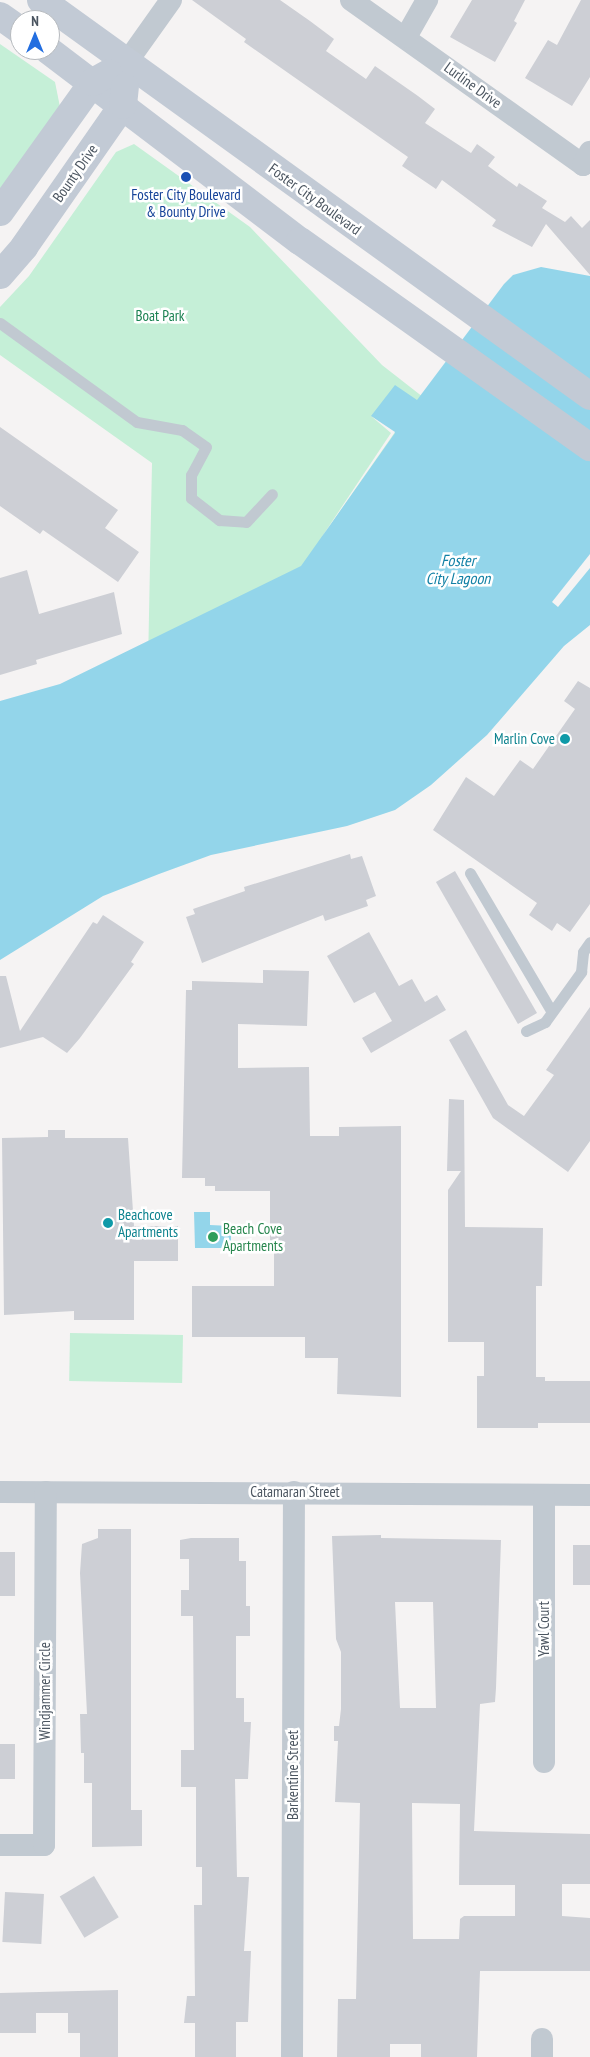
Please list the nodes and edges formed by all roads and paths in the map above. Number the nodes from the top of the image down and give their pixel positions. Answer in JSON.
{"nodes":[{"id":1,"x":41,"y":0,"type":"edge"},
{"id":2,"x":171,"y":0,"type":"edge"},
{"id":3,"x":351,"y":0,"type":"edge"},
{"id":4,"x":427,"y":0,"type":"edge"},
{"id":5,"x":406,"y":37,"type":"junction"},
{"id":6,"x":60,"y":59,"type":"edge"},
{"id":7,"x":127,"y":62,"type":"junction"},
{"id":8,"x":93,"y":82,"type":"junction"},
{"id":9,"x":123,"y":105,"type":"junction"},
{"id":10,"x":590,"y":152,"type":"edge"},
{"id":11,"x":0,"y":212,"type":"edge"},
{"id":12,"x":0,"y":275,"type":"edge"},
{"id":13,"x":0,"y":323,"type":"edge"},
{"id":14,"x":590,"y":396,"type":"edge"},
{"id":15,"x":590,"y":447,"type":"edge"},
{"id":16,"x":272,"y":494,"type":"dead end"},
{"id":17,"x":470,"y":873,"type":"dead end"},
{"id":18,"x":590,"y":942,"type":"edge"},
{"id":19,"x":552,"y":1012,"type":"junction"},
{"id":20,"x":526,"y":1031,"type":"dead end"},
{"id":21,"x":0,"y":1492,"type":"edge"},
{"id":22,"x":46,"y":1492,"type":"junction"},
{"id":23,"x":294,"y":1492,"type":"junction"},
{"id":24,"x":544,"y":1495,"type":"junction"},
{"id":25,"x":590,"y":1495,"type":"edge"},
{"id":26,"x":544,"y":1762,"type":"dead end"},
{"id":27,"x":0,"y":1845,"type":"edge"},
{"id":28,"x":292,"y":2057,"type":"edge"}],
"edges":[{"from":1,"to":7,"type":"main road","name":"Foster City Boulevard"},
{"from":2,"to":7,"type":"street"},
{"from":3,"to":5,"type":"street","name":"Lurline Drive"},
{"from":4,"to":5,"type":"street"},
{"from":5,"to":10,"type":"street","name":"Lurline Drive"},
{"from":6,"to":8,"type":"main road"},
{"from":7,"to":8,"type":"main road"},
{"from":7,"to":9,"type":"main road","name":"Bounty Drive"},
{"from":7,"to":14,"type":"main road","name":"Foster City Boulevard"},
{"from":8,"to":9,"type":"main road"},
{"from":8,"to":11,"type":"main road"},
{"from":9,"to":12,"type":"main road","name":"Bounty Drive"},
{"from":9,"to":15,"type":"main road"},
{"from":13,"to":16,"type":"lane"},
{"from":17,"to":19,"type":"lane"},
{"from":18,"to":19,"type":"lane"},
{"from":19,"to":20,"type":"lane"},
{"from":21,"to":22,"type":"street","name":"Catamaran Street"},
{"from":22,"to":23,"type":"street","name":"Catamaran Street"},
{"from":22,"to":27,"type":"street","name":"Windjammer Circle"},
{"from":23,"to":24,"type":"street","name":"Catamaran Street"},
{"from":23,"to":28,"type":"street","name":"Barkentine Street"},
{"from":24,"to":25,"type":"street","name":"Catamaran Street"},
{"from":24,"to":26,"type":"street","name":"Yawl Court"}]}
